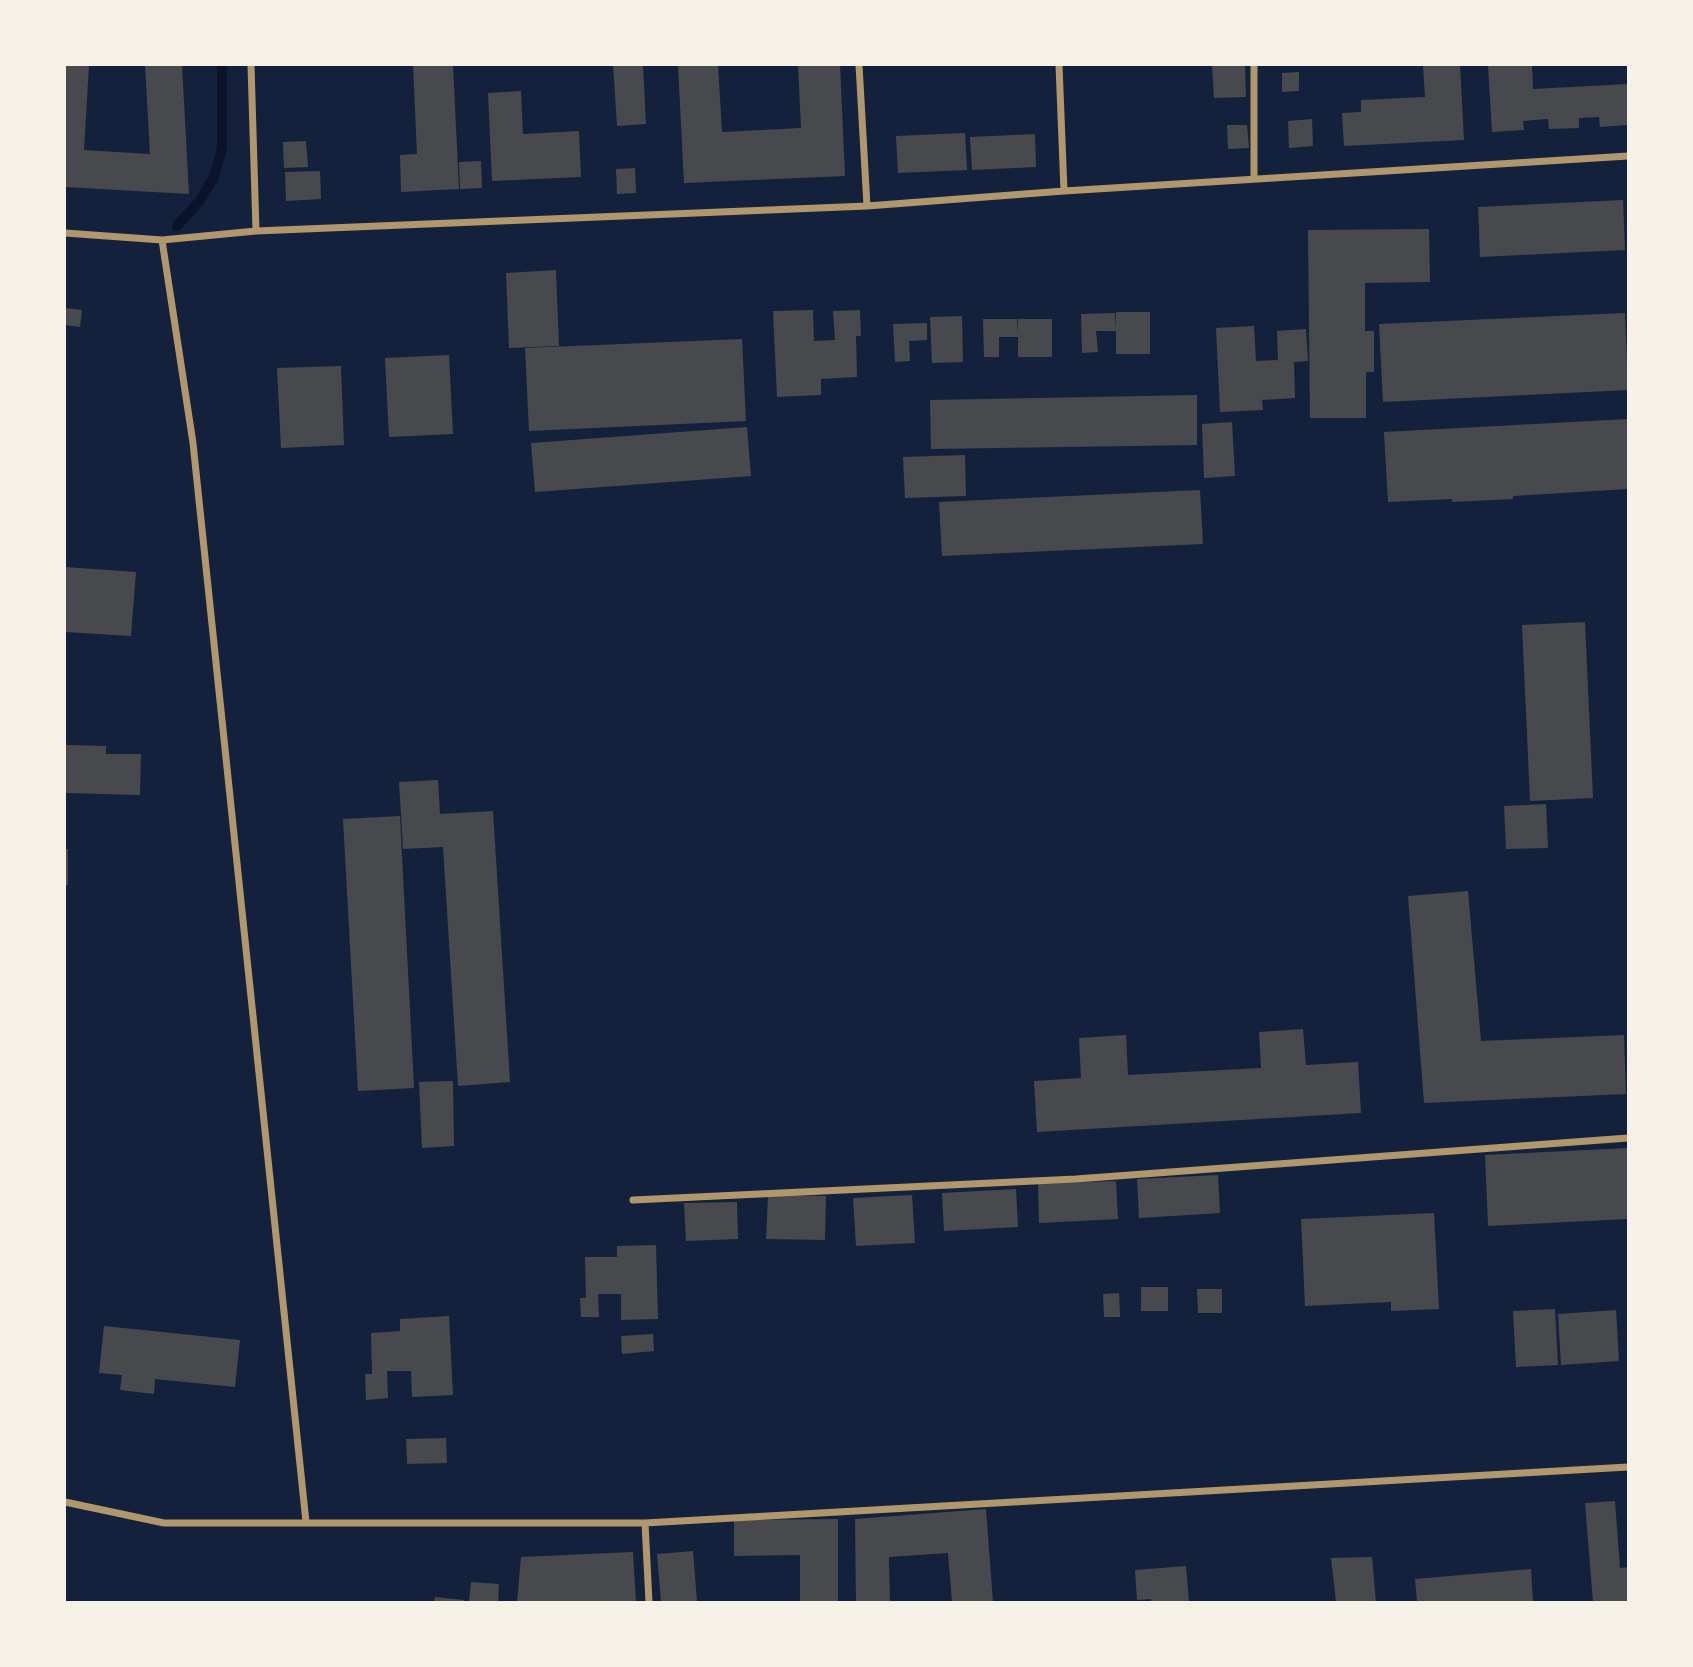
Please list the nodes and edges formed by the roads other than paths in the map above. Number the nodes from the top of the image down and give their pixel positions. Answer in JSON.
{"nodes":[{"id":1,"x":251,"y":65,"type":"edge"},
{"id":2,"x":859,"y":65,"type":"edge"},
{"id":3,"x":1059,"y":65,"type":"edge"},
{"id":4,"x":1254,"y":65,"type":"edge"},
{"id":5,"x":1628,"y":156,"type":"edge"},
{"id":6,"x":1254,"y":179,"type":"junction"},
{"id":7,"x":1064,"y":191,"type":"junction"},
{"id":8,"x":867,"y":206,"type":"junction"},
{"id":9,"x":256,"y":231,"type":"junction"},
{"id":10,"x":65,"y":233,"type":"edge"},
{"id":11,"x":162,"y":240,"type":"junction"},
{"id":12,"x":1628,"y":1138,"type":"edge"},
{"id":13,"x":633,"y":1200,"type":"dead end"},
{"id":14,"x":1628,"y":1466,"type":"edge"},
{"id":15,"x":65,"y":1502,"type":"edge"},
{"id":16,"x":306,"y":1522,"type":"junction"},
{"id":17,"x":645,"y":1523,"type":"junction"},
{"id":18,"x":649,"y":1602,"type":"edge"}],
"edges":[{"from":1,"to":9,"type":"street"},
{"from":2,"to":8,"type":"street"},
{"from":3,"to":7,"type":"street"},
{"from":4,"to":6,"type":"street"},
{"from":5,"to":6,"type":"street"},
{"from":6,"to":7,"type":"street"},
{"from":7,"to":8,"type":"street"},
{"from":8,"to":9,"type":"street"},
{"from":9,"to":11,"type":"street"},
{"from":10,"to":11,"type":"street"},
{"from":11,"to":16,"type":"street"},
{"from":12,"to":13,"type":"street"},
{"from":14,"to":17,"type":"street"},
{"from":15,"to":16,"type":"street"},
{"from":16,"to":17,"type":"street"},
{"from":17,"to":18,"type":"street"}]}
